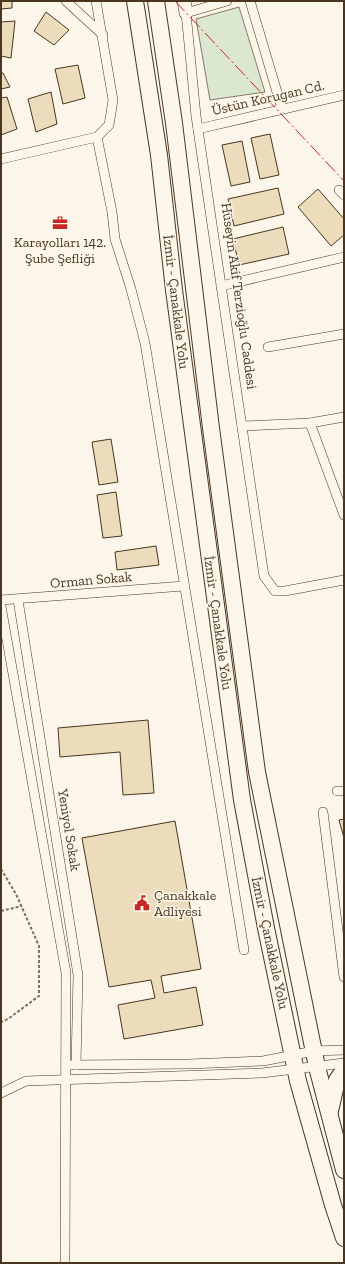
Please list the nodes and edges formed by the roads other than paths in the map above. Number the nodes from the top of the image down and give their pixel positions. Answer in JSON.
{"nodes":[{"id":1,"x":66,"y":1,"type":"edge"},
{"id":2,"x":96,"y":1,"type":"edge"},
{"id":3,"x":135,"y":1,"type":"edge"},
{"id":4,"x":156,"y":1,"type":"edge"},
{"id":5,"x":227,"y":1,"type":"edge"},
{"id":6,"x":250,"y":1,"type":"edge"},
{"id":7,"x":185,"y":7,"type":"edge"},
{"id":8,"x":103,"y":35,"type":"junction"},
{"id":9,"x":344,"y":95,"type":"edge"},
{"id":10,"x":282,"y":109,"type":"junction"},
{"id":11,"x":198,"y":129,"type":"junction"},
{"id":12,"x":98,"y":138,"type":"junction"},
{"id":13,"x":1,"y":159,"type":"edge"},
{"id":14,"x":344,"y":257,"type":"edge"},
{"id":15,"x":221,"y":286,"type":"junction"},
{"id":16,"x":344,"y":334,"type":"edge"},
{"id":17,"x":268,"y":347,"type":"dead end"},
{"id":18,"x":344,"y":417,"type":"edge"},
{"id":19,"x":310,"y":423,"type":"junction"},
{"id":20,"x":242,"y":426,"type":"junction"},
{"id":21,"x":342,"y":504,"type":"edge"},
{"id":22,"x":344,"y":515,"type":"edge"},
{"id":23,"x":344,"y":580,"type":"edge"},
{"id":24,"x":184,"y":586,"type":"junction"},
{"id":25,"x":1,"y":600,"type":"edge"},
{"id":26,"x":18,"y":600,"type":"junction"},
{"id":27,"x":1,"y":606,"type":"edge"},
{"id":28,"x":323,"y":812,"type":"dead end"},
{"id":29,"x":244,"y":950,"type":"dead end"},
{"id":30,"x":344,"y":977,"type":"edge"},
{"id":31,"x":344,"y":1050,"type":"edge"},
{"id":32,"x":314,"y":1051,"type":"junction"},
{"id":33,"x":236,"y":1061,"type":"junction"},
{"id":34,"x":295,"y":1062,"type":"junction"},
{"id":35,"x":344,"y":1063,"type":"edge"},
{"id":36,"x":65,"y":1065,"type":"junction"},
{"id":37,"x":76,"y":1065,"type":"junction"},
{"id":38,"x":317,"y":1067,"type":"junction"},
{"id":39,"x":344,"y":1070,"type":"edge"},
{"id":40,"x":235,"y":1073,"type":"junction"},
{"id":41,"x":66,"y":1080,"type":"junction"},
{"id":42,"x":1,"y":1093,"type":"edge"},
{"id":43,"x":329,"y":1116,"type":"junction"},
{"id":44,"x":344,"y":1170,"type":"edge"},
{"id":45,"x":344,"y":1238,"type":"edge"},
{"id":46,"x":65,"y":1263,"type":"edge"}],
"edges":[{"from":1,"to":8,"type":"street"},
{"from":2,"to":8,"type":"street"},
{"from":3,"to":34,"type":"highway","name":"İzmir - Çanakkale Yolu"},
{"from":4,"to":32,"type":"highway","name":"İzmir - Çanakkale Yolu"},
{"from":5,"to":7,"type":"street"},
{"from":6,"to":10,"type":"street"},
{"from":7,"to":11,"type":"street","name":"Hüseyin Akif Terzioğlu Caddesi"},
{"from":8,"to":12,"type":"street"},
{"from":9,"to":10,"type":"street","name":"Üstün Korugan Cd."},
{"from":10,"to":11,"type":"street","name":"Üstün Korugan Cd."},
{"from":11,"to":15,"type":"street","name":"Hüseyin Akif Terzioğlu Caddesi"},
{"from":12,"to":13,"type":"street"},
{"from":12,"to":24,"type":"street"},
{"from":14,"to":15,"type":"street"},
{"from":15,"to":20,"type":"street","name":"Hüseyin Akif Terzioğlu Caddesi"},
{"from":16,"to":17,"type":"street"},
{"from":18,"to":19,"type":"street"},
{"from":19,"to":20,"type":"street"},
{"from":19,"to":21,"type":"street"},
{"from":20,"to":23,"type":"street","name":"Hüseyin Akif Terzioğlu Caddesi"},
{"from":21,"to":22,"type":"street"},
{"from":24,"to":26,"type":"street","name":"Orman Sokak"},
{"from":24,"to":29,"type":"street"},
{"from":25,"to":26,"type":"street","name":"Orman Sokak"},
{"from":26,"to":37,"type":"street","name":"Yeniyol Sokak"},
{"from":27,"to":36,"type":"street","name":"Yeniyol Sokak"},
{"from":28,"to":30,"type":"street"},
{"from":31,"to":32,"type":"street"},
{"from":32,"to":34,"type":"street"},
{"from":32,"to":38,"type":"highway","name":"İzmir - Çanakkale Yolu"},
{"from":33,"to":34,"type":"street"},
{"from":33,"to":37,"type":"street"},
{"from":33,"to":40,"type":"street"},
{"from":34,"to":38,"type":"street"},
{"from":34,"to":40,"type":"street"},
{"from":34,"to":45,"type":"highway","name":"İzmir - Çanakkale Yolu"},
{"from":35,"to":38,"type":"street"},
{"from":36,"to":37,"type":"street"},
{"from":36,"to":41,"type":"street","name":"Yeniyol Sokak"},
{"from":38,"to":43,"type":"highway","name":"İzmir - Çanakkale Yolu"},
{"from":39,"to":43,"type":"highway"},
{"from":40,"to":41,"type":"street"},
{"from":41,"to":42,"type":"street"},
{"from":41,"to":46,"type":"street","name":"Yeniyol Sokak"},
{"from":43,"to":44,"type":"highway","name":"İzmir - Çanakkale Yolu"}]}
